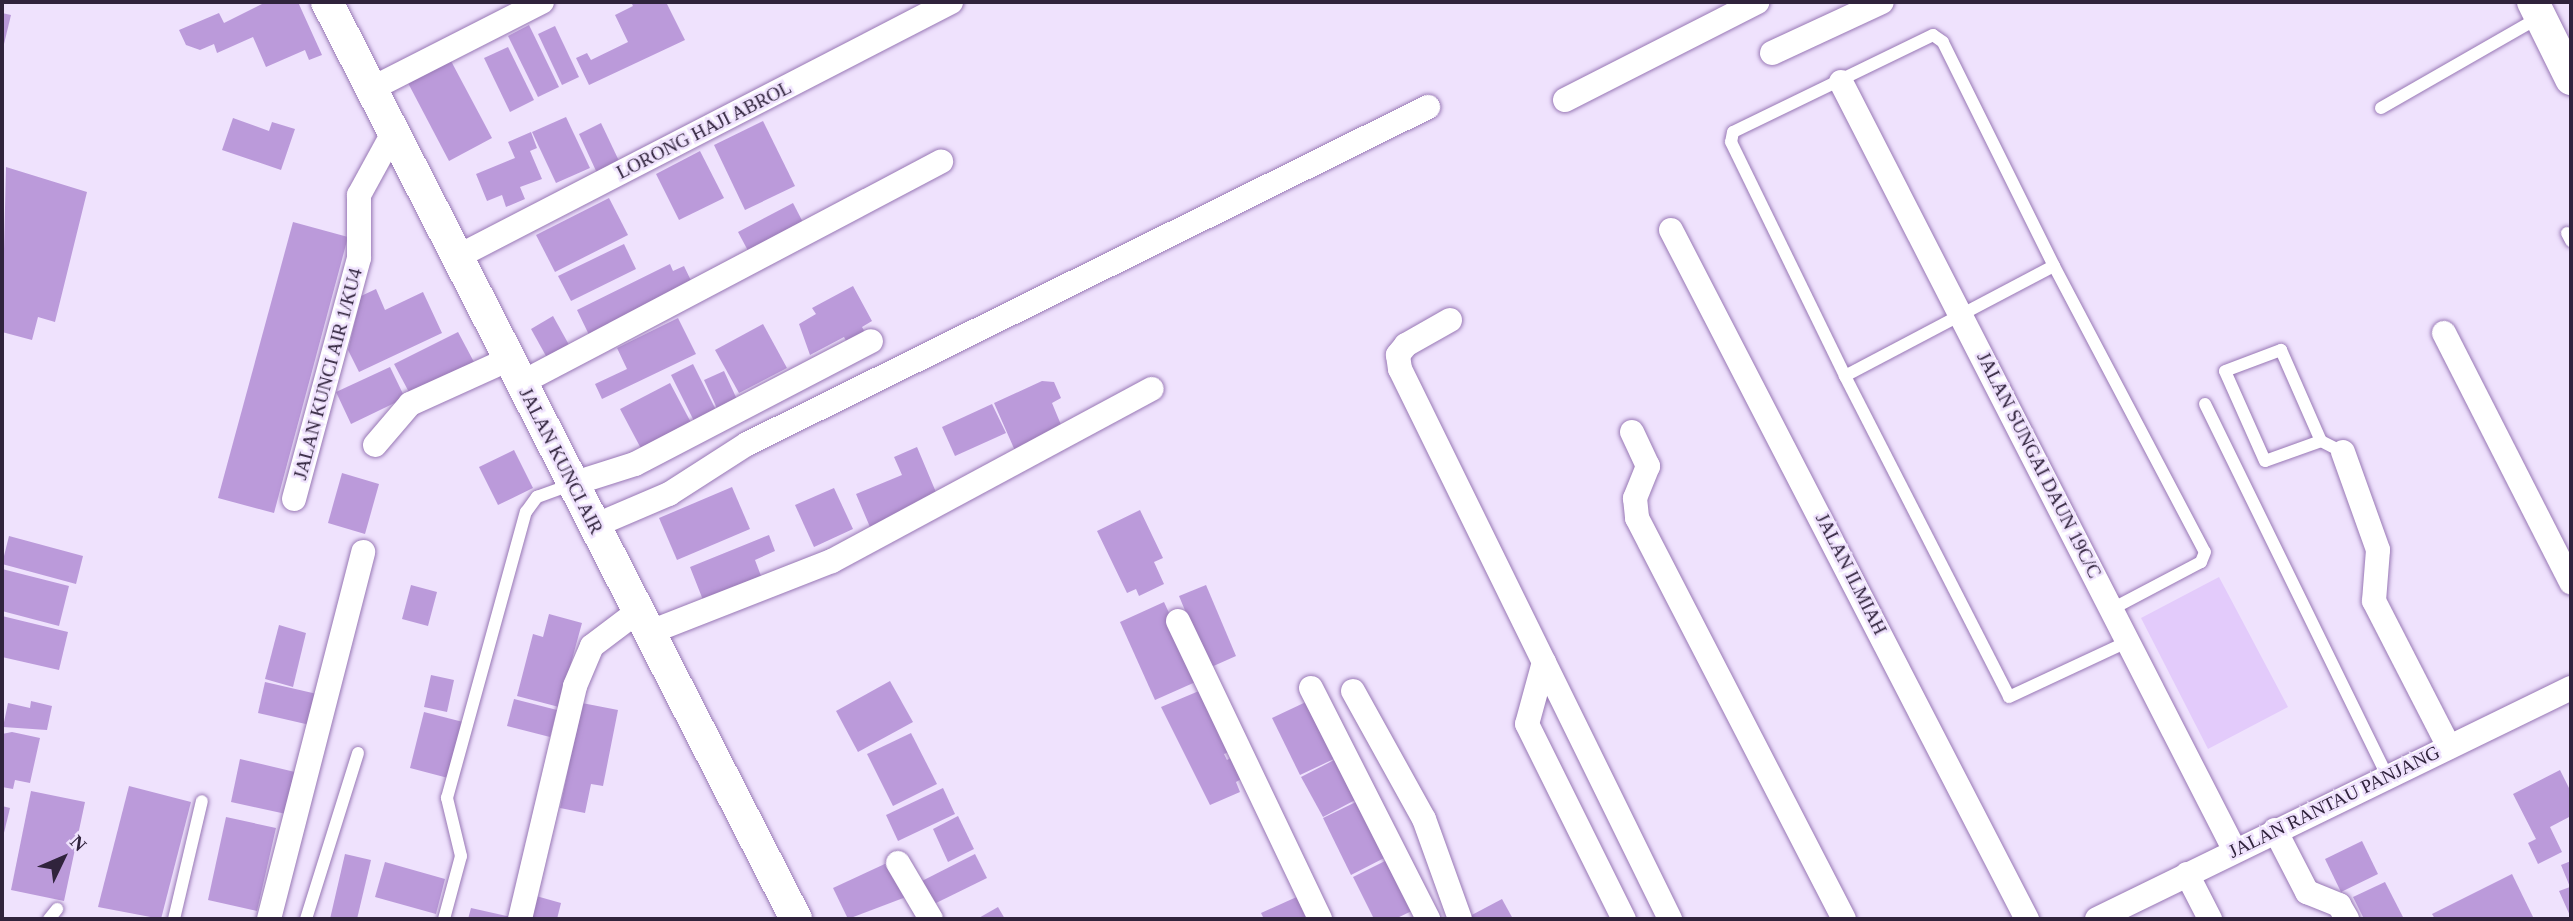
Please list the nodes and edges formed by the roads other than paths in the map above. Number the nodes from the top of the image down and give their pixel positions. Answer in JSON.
{"nodes":[{"id":1,"x":327,"y":2,"type":"edge"},
{"id":2,"x":542,"y":2,"type":"edge"},
{"id":3,"x":951,"y":2,"type":"edge"},
{"id":4,"x":1757,"y":2,"type":"edge"},
{"id":5,"x":1882,"y":2,"type":"edge"},
{"id":6,"x":2540,"y":9,"type":"edge"},
{"id":7,"x":1772,"y":53,"type":"dead end"},
{"id":8,"x":2571,"y":79,"type":"edge"},
{"id":9,"x":1841,"y":82,"type":"junction"},
{"id":10,"x":380,"y":84,"type":"junction"},
{"id":11,"x":1564,"y":100,"type":"dead end"},
{"id":12,"x":1428,"y":107,"type":"dead end"},
{"id":13,"x":2381,"y":108,"type":"dead end"},
{"id":14,"x":393,"y":133,"type":"junction"},
{"id":15,"x":941,"y":162,"type":"dead end"},
{"id":16,"x":1671,"y":230,"type":"dead end"},
{"id":17,"x":466,"y":253,"type":"junction"},
{"id":18,"x":2054,"y":266,"type":"junction"},
{"id":19,"x":1962,"y":313,"type":"junction"},
{"id":20,"x":1450,"y":320,"type":"dead end"},
{"id":21,"x":2444,"y":333,"type":"dead end"},
{"id":22,"x":871,"y":341,"type":"dead end"},
{"id":23,"x":525,"y":374,"type":"junction"},
{"id":24,"x":1845,"y":376,"type":"junction"},
{"id":25,"x":1153,"y":389,"type":"dead end"},
{"id":26,"x":2204,"y":404,"type":"dead end"},
{"id":27,"x":1632,"y":432,"type":"dead end"},
{"id":28,"x":2321,"y":441,"type":"junction"},
{"id":29,"x":376,"y":445,"type":"dead end"},
{"id":30,"x":2343,"y":452,"type":"joint"},
{"id":31,"x":583,"y":481,"type":"junction"},
{"id":32,"x":294,"y":499,"type":"dead end"},
{"id":33,"x":604,"y":522,"type":"junction"},
{"id":34,"x":363,"y":552,"type":"dead end"},
{"id":35,"x":2571,"y":582,"type":"edge"},
{"id":36,"x":2112,"y":608,"type":"junction"},
{"id":37,"x":1178,"y":621,"type":"dead end"},
{"id":38,"x":653,"y":624,"type":"junction"},
{"id":39,"x":2129,"y":641,"type":"junction"},
{"id":40,"x":1544,"y":662,"type":"junction"},
{"id":41,"x":1311,"y":688,"type":"dead end"},
{"id":42,"x":2571,"y":688,"type":"edge"},
{"id":43,"x":1353,"y":691,"type":"dead end"},
{"id":44,"x":2449,"y":747,"type":"junction"},
{"id":45,"x":358,"y":753,"type":"dead end"},
{"id":46,"x":2387,"y":776,"type":"junction"},
{"id":47,"x":202,"y":801,"type":"dead end"},
{"id":48,"x":2275,"y":830,"type":"junction"},
{"id":49,"x":2234,"y":849,"type":"junction"},
{"id":50,"x":898,"y":863,"type":"dead end"},
{"id":51,"x":2187,"y":874,"type":"junction"},
{"id":52,"x":174,"y":919,"type":"edge"},
{"id":53,"x":269,"y":919,"type":"edge"},
{"id":54,"x":306,"y":919,"type":"edge"},
{"id":55,"x":444,"y":919,"type":"edge"},
{"id":56,"x":520,"y":919,"type":"edge"},
{"id":57,"x":796,"y":919,"type":"edge"},
{"id":58,"x":931,"y":919,"type":"edge"},
{"id":59,"x":1320,"y":919,"type":"edge"},
{"id":60,"x":1428,"y":919,"type":"edge"},
{"id":61,"x":1461,"y":919,"type":"edge"},
{"id":62,"x":1624,"y":919,"type":"edge"},
{"id":63,"x":1670,"y":919,"type":"edge"},
{"id":64,"x":1843,"y":919,"type":"edge"},
{"id":65,"x":2027,"y":919,"type":"edge"},
{"id":66,"x":2097,"y":919,"type":"edge"},
{"id":67,"x":2210,"y":919,"type":"edge"},
{"id":68,"x":2347,"y":919,"type":"edge"}],
"edges":[{"from":1,"to":10,"type":"street","name":"JALAN KUNCI AIR"},
{"from":2,"to":10,"type":"street"},
{"from":3,"to":17,"type":"street","name":"LORONG HAJI ABROL"},
{"from":4,"to":11,"type":"street"},
{"from":5,"to":7,"type":"street"},
{"from":6,"to":8,"type":"street"},
{"from":6,"to":13,"type":"lane"},
{"from":9,"to":18,"type":"lane"},
{"from":9,"to":19,"type":"street","name":"JALAN SUNGAI DAUN 19C/C"},
{"from":9,"to":24,"type":"lane"},
{"from":10,"to":14,"type":"street","name":"JALAN KUNCI AIR"},
{"from":12,"to":33,"type":"street"},
{"from":14,"to":17,"type":"street","name":"JALAN KUNCI AIR"},
{"from":14,"to":32,"type":"street","name":"JALAN KUNCI AIR 1/KU4"},
{"from":15,"to":23,"type":"street"},
{"from":16,"to":65,"type":"street","name":"JALAN ILMIAH"},
{"from":17,"to":23,"type":"street","name":"JALAN KUNCI AIR"},
{"from":18,"to":19,"type":"lane"},
{"from":18,"to":36,"type":"lane"},
{"from":19,"to":24,"type":"lane"},
{"from":19,"to":36,"type":"street","name":"JALAN SUNGAI DAUN 19C/C"},
{"from":20,"to":40,"type":"street"},
{"from":21,"to":35,"type":"street"},
{"from":22,"to":31,"type":"street"},
{"from":23,"to":29,"type":"street"},
{"from":23,"to":31,"type":"street","name":"JALAN KUNCI AIR"},
{"from":24,"to":39,"type":"lane"},
{"from":25,"to":38,"type":"street"},
{"from":26,"to":46,"type":"lane"},
{"from":27,"to":64,"type":"street"},
{"from":28,"to":28,"type":"lane"},
{"from":28,"to":30,"type":"lane"},
{"from":30,"to":44,"type":"street"},
{"from":31,"to":33,"type":"street","name":"JALAN KUNCI AIR"},
{"from":31,"to":55,"type":"lane"},
{"from":33,"to":38,"type":"street","name":"JALAN KUNCI AIR"},
{"from":34,"to":53,"type":"street"},
{"from":36,"to":39,"type":"street","name":"JALAN SUNGAI DAUN 19C/C"},
{"from":37,"to":59,"type":"street"},
{"from":38,"to":56,"type":"street"},
{"from":38,"to":57,"type":"street","name":"JALAN KUNCI AIR"},
{"from":39,"to":49,"type":"street","name":"JALAN SUNGAI DAUN 19C/C"},
{"from":40,"to":62,"type":"street"},
{"from":40,"to":63,"type":"street"},
{"from":41,"to":60,"type":"street"},
{"from":42,"to":44,"type":"street","name":"JALAN RANTAU PANJANG"},
{"from":43,"to":61,"type":"street"},
{"from":44,"to":46,"type":"street","name":"JALAN RANTAU PANJANG"},
{"from":45,"to":54,"type":"lane"},
{"from":46,"to":48,"type":"street","name":"JALAN RANTAU PANJANG"},
{"from":47,"to":52,"type":"lane"},
{"from":48,"to":49,"type":"street","name":"JALAN RANTAU PANJANG"},
{"from":48,"to":68,"type":"street"},
{"from":49,"to":51,"type":"street","name":"JALAN RANTAU PANJANG"},
{"from":50,"to":58,"type":"street"},
{"from":51,"to":66,"type":"street","name":"JALAN RANTAU PANJANG"},
{"from":51,"to":67,"type":"street"}]}
